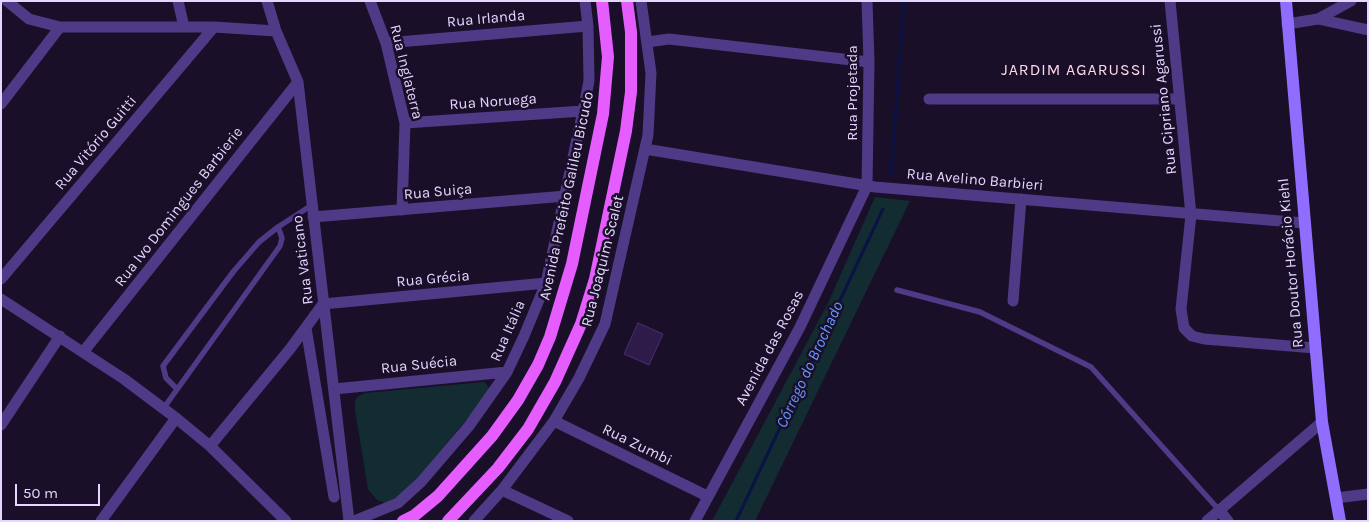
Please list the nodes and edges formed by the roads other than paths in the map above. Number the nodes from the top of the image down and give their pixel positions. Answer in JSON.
{"nodes":[{"id":1,"x":7,"y":1,"type":"edge"},
{"id":2,"x":178,"y":1,"type":"edge"},
{"id":3,"x":267,"y":1,"type":"edge"},
{"id":4,"x":370,"y":1,"type":"edge"},
{"id":5,"x":585,"y":1,"type":"edge"},
{"id":6,"x":602,"y":1,"type":"edge"},
{"id":7,"x":627,"y":1,"type":"edge"},
{"id":8,"x":641,"y":1,"type":"edge"},
{"id":9,"x":867,"y":1,"type":"edge"},
{"id":10,"x":1170,"y":1,"type":"edge"},
{"id":11,"x":1286,"y":1,"type":"edge"},
{"id":12,"x":1351,"y":1,"type":"edge"},
{"id":13,"x":1318,"y":19,"type":"junction"},
{"id":14,"x":1287,"y":24,"type":"junction"},
{"id":15,"x":588,"y":26,"type":"junction"},
{"id":16,"x":60,"y":27,"type":"junction"},
{"id":17,"x":184,"y":27,"type":"junction"},
{"id":18,"x":214,"y":27,"type":"junction"},
{"id":19,"x":1368,"y":30,"type":"edge"},
{"id":20,"x":276,"y":31,"type":"junction"},
{"id":21,"x":648,"y":42,"type":"junction"},
{"id":22,"x":386,"y":43,"type":"junction"},
{"id":23,"x":869,"y":62,"type":"junction"},
{"id":24,"x":298,"y":82,"type":"junction"},
{"id":25,"x":929,"y":99,"type":"dead end"},
{"id":26,"x":1178,"y":99,"type":"junction"},
{"id":27,"x":1,"y":104,"type":"edge"},
{"id":28,"x":583,"y":111,"type":"junction"},
{"id":29,"x":404,"y":123,"type":"junction"},
{"id":30,"x":645,"y":150,"type":"junction"},
{"id":31,"x":867,"y":186,"type":"junction"},
{"id":32,"x":566,"y":196,"type":"junction"},
{"id":33,"x":1021,"y":199,"type":"junction"},
{"id":34,"x":312,"y":205,"type":"junction"},
{"id":35,"x":402,"y":210,"type":"junction"},
{"id":36,"x":1191,"y":215,"type":"junction"},
{"id":37,"x":313,"y":217,"type":"junction"},
{"id":38,"x":1304,"y":223,"type":"junction"},
{"id":39,"x":278,"y":227,"type":"junction"},
{"id":40,"x":1,"y":279,"type":"edge"},
{"id":41,"x":546,"y":283,"type":"junction"},
{"id":42,"x":896,"y":290,"type":"dead end"},
{"id":43,"x":1,"y":299,"type":"edge"},
{"id":44,"x":1013,"y":302,"type":"dead end"},
{"id":45,"x":323,"y":304,"type":"junction"},
{"id":46,"x":306,"y":328,"type":"junction"},
{"id":47,"x":60,"y":336,"type":"junction"},
{"id":48,"x":1315,"y":348,"type":"junction"},
{"id":49,"x":84,"y":351,"type":"junction"},
{"id":50,"x":508,"y":372,"type":"junction"},
{"id":51,"x":177,"y":389,"type":"junction"},
{"id":52,"x":334,"y":389,"type":"junction"},
{"id":53,"x":163,"y":409,"type":"junction"},
{"id":54,"x":176,"y":418,"type":"junction"},
{"id":55,"x":554,"y":421,"type":"junction"},
{"id":56,"x":1322,"y":422,"type":"junction"},
{"id":57,"x":1,"y":425,"type":"edge"},
{"id":58,"x":210,"y":446,"type":"junction"},
{"id":59,"x":502,"y":490,"type":"junction"},
{"id":60,"x":1368,"y":494,"type":"edge"},
{"id":61,"x":707,"y":496,"type":"junction"},
{"id":62,"x":334,"y":497,"type":"dead end"},
{"id":63,"x":1336,"y":498,"type":"junction"},
{"id":64,"x":1219,"y":510,"type":"junction"},
{"id":65,"x":284,"y":520,"type":"edge"},
{"id":66,"x":101,"y":521,"type":"edge"},
{"id":67,"x":350,"y":521,"type":"edge"},
{"id":68,"x":354,"y":521,"type":"edge"},
{"id":69,"x":402,"y":521,"type":"edge"},
{"id":70,"x":448,"y":521,"type":"edge"},
{"id":71,"x":474,"y":521,"type":"edge"},
{"id":72,"x":568,"y":521,"type":"edge"},
{"id":73,"x":695,"y":521,"type":"edge"},
{"id":74,"x":1207,"y":521,"type":"edge"},
{"id":75,"x":1228,"y":521,"type":"edge"},
{"id":76,"x":1340,"y":521,"type":"edge"}],
"edges":[{"from":1,"to":16,"type":"street"},
{"from":2,"to":17,"type":"street"},
{"from":3,"to":20,"type":"street","name":"Rua Vaticano"},
{"from":4,"to":22,"type":"street","name":"Rua Inglaterra"},
{"from":5,"to":15,"type":"street","name":"Rua Itália"},
{"from":6,"to":69,"type":"main road","name":"Avenida Prefeito Galileu Bicudo"},
{"from":7,"to":70,"type":"main road"},
{"from":8,"to":21,"type":"street","name":"Rua Joaquim Scalet"},
{"from":9,"to":23,"type":"street","name":"Rua Projetada"},
{"from":10,"to":26,"type":"street","name":"Rua Cipriano Agarussi"},
{"from":11,"to":14,"type":"street","name":"Rua Doutor Horácio Kiehl"},
{"from":12,"to":13,"type":"street"},
{"from":13,"to":14,"type":"street"},
{"from":13,"to":19,"type":"street"},
{"from":14,"to":38,"type":"street","name":"Rua Doutor Horácio Kiehl"},
{"from":15,"to":22,"type":"street","name":"Rua Irlanda"},
{"from":15,"to":28,"type":"street","name":"Rua Itália"},
{"from":16,"to":17,"type":"street"},
{"from":16,"to":27,"type":"street"},
{"from":17,"to":18,"type":"street"},
{"from":18,"to":20,"type":"street"},
{"from":18,"to":40,"type":"street","name":"Rua Vitório Guitti"},
{"from":20,"to":24,"type":"street","name":"Rua Vaticano"},
{"from":21,"to":23,"type":"street"},
{"from":21,"to":30,"type":"street","name":"Rua Joaquim Scalet"},
{"from":22,"to":29,"type":"street","name":"Rua Inglaterra"},
{"from":23,"to":31,"type":"street","name":"Rua Projetada"},
{"from":24,"to":34,"type":"street","name":"Rua Vaticano"},
{"from":24,"to":49,"type":"street","name":"Rua Ivo Domingues Barbierie"},
{"from":25,"to":26,"type":"street"},
{"from":26,"to":36,"type":"street","name":"Rua Cipriano Agarussi"},
{"from":28,"to":29,"type":"street","name":"Rua Noruega"},
{"from":28,"to":32,"type":"street","name":"Rua Itália"},
{"from":29,"to":35,"type":"street","name":"Rua Inglaterra"},
{"from":30,"to":31,"type":"street","name":"Rua Avelino Barbieri"},
{"from":30,"to":55,"type":"street","name":"Rua Joaquim Scalet"},
{"from":31,"to":33,"type":"street","name":"Rua Avelino Barbieri"},
{"from":31,"to":61,"type":"street","name":"Avenida das Rosas"},
{"from":32,"to":35,"type":"street","name":"Rua Suiça"},
{"from":32,"to":41,"type":"street","name":"Rua Itália"},
{"from":33,"to":36,"type":"street","name":"Rua Avelino Barbieri"},
{"from":33,"to":44,"type":"street"},
{"from":34,"to":37,"type":"street","name":"Rua Vaticano"},
{"from":34,"to":39,"type":"lane"},
{"from":35,"to":37,"type":"street","name":"Rua Suiça"},
{"from":36,"to":38,"type":"street","name":"Rua Avelino Barbieri"},
{"from":36,"to":48,"type":"street","name":"Rua Cipriano Agarussi"},
{"from":37,"to":45,"type":"street","name":"Rua Vaticano"},
{"from":38,"to":48,"type":"street","name":"Rua Doutor Horácio Kiehl"},
{"from":39,"to":51,"type":"lane"},
{"from":39,"to":51,"type":"lane"},
{"from":41,"to":45,"type":"street","name":"Rua Grécia"},
{"from":41,"to":50,"type":"street","name":"Rua Itália"},
{"from":42,"to":64,"type":"lane"},
{"from":43,"to":47,"type":"street"},
{"from":45,"to":46,"type":"street"},
{"from":45,"to":52,"type":"street","name":"Rua Vaticano"},
{"from":46,"to":58,"type":"street"},
{"from":46,"to":62,"type":"street"},
{"from":47,"to":49,"type":"street"},
{"from":47,"to":57,"type":"street"},
{"from":48,"to":56,"type":"street","name":"Rua Doutor Horácio Kiehl"},
{"from":49,"to":53,"type":"street"},
{"from":50,"to":52,"type":"street","name":"Rua Suécia"},
{"from":50,"to":68,"type":"street","name":"Rua Itália"},
{"from":51,"to":53,"type":"lane"},
{"from":52,"to":67,"type":"street","name":"Rua Vaticano"},
{"from":53,"to":54,"type":"street"},
{"from":54,"to":58,"type":"street"},
{"from":54,"to":66,"type":"street"},
{"from":55,"to":59,"type":"street","name":"Rua Joaquim Scalet"},
{"from":55,"to":61,"type":"street","name":"Rua Zumbi"},
{"from":56,"to":63,"type":"street","name":"Rua Doutor Horácio Kiehl"},
{"from":56,"to":64,"type":"street"},
{"from":58,"to":65,"type":"street"},
{"from":59,"to":71,"type":"street","name":"Rua Joaquim Scalet"},
{"from":59,"to":72,"type":"street"},
{"from":60,"to":63,"type":"street"},
{"from":61,"to":73,"type":"street","name":"Avenida das Rosas"},
{"from":63,"to":76,"type":"street","name":"Rua Doutor Horácio Kiehl"},
{"from":64,"to":74,"type":"street"},
{"from":64,"to":75,"type":"street"}]}
